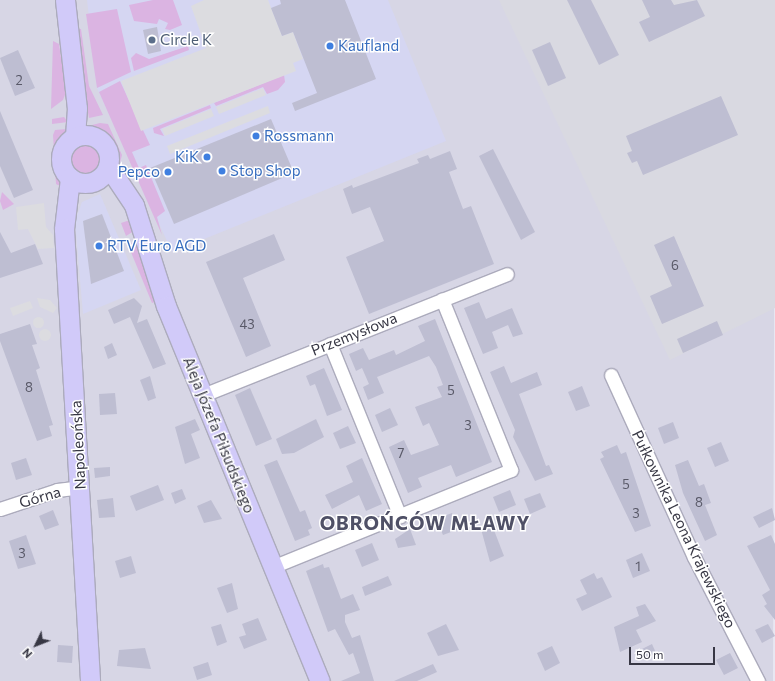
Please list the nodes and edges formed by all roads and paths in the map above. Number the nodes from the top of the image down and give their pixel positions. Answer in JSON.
{"nodes":[{"id":1,"x":65,"y":0,"type":"edge"},
{"id":2,"x":82,"y":136,"type":"junction"},
{"id":3,"x":104,"y":171,"type":"junction"},
{"id":4,"x":76,"y":181,"type":"junction"},
{"id":5,"x":507,"y":274,"type":"dead end"},
{"id":6,"x":442,"y":299,"type":"junction"},
{"id":7,"x":330,"y":344,"type":"junction"},
{"id":8,"x":611,"y":375,"type":"dead end"},
{"id":9,"x":203,"y":395,"type":"junction"},
{"id":10,"x":80,"y":487,"type":"junction"},
{"id":11,"x":0,"y":508,"type":"edge"},
{"id":12,"x":400,"y":516,"type":"junction"},
{"id":13,"x":272,"y":567,"type":"junction"},
{"id":14,"x":90,"y":681,"type":"edge"},
{"id":15,"x":320,"y":681,"type":"edge"},
{"id":16,"x":758,"y":681,"type":"edge"}],
"edges":[{"from":1,"to":2,"type":"main road"},
{"from":2,"to":3,"type":"main road"},
{"from":2,"to":4,"type":"main road"},
{"from":3,"to":4,"type":"main road"},
{"from":3,"to":9,"type":"main road","name":"Aleja Józefa Piłsudskiego"},
{"from":4,"to":10,"type":"main road","name":"Napoleońska"},
{"from":5,"to":6,"type":"street","name":"Przemysłowa"},
{"from":6,"to":7,"type":"street","name":"Przemysłowa"},
{"from":6,"to":12,"type":"street"},
{"from":7,"to":9,"type":"street","name":"Przemysłowa"},
{"from":7,"to":12,"type":"street"},
{"from":8,"to":16,"type":"street","name":"Pułkownika Leona Krajewskiego"},
{"from":9,"to":13,"type":"main road","name":"Aleja Józefa Piłsudskiego"},
{"from":10,"to":11,"type":"street","name":"Górna"},
{"from":10,"to":14,"type":"main road","name":"Napoleońska"},
{"from":12,"to":13,"type":"street"},
{"from":13,"to":15,"type":"main road","name":"Aleja Józefa Piłsudskiego"}]}
